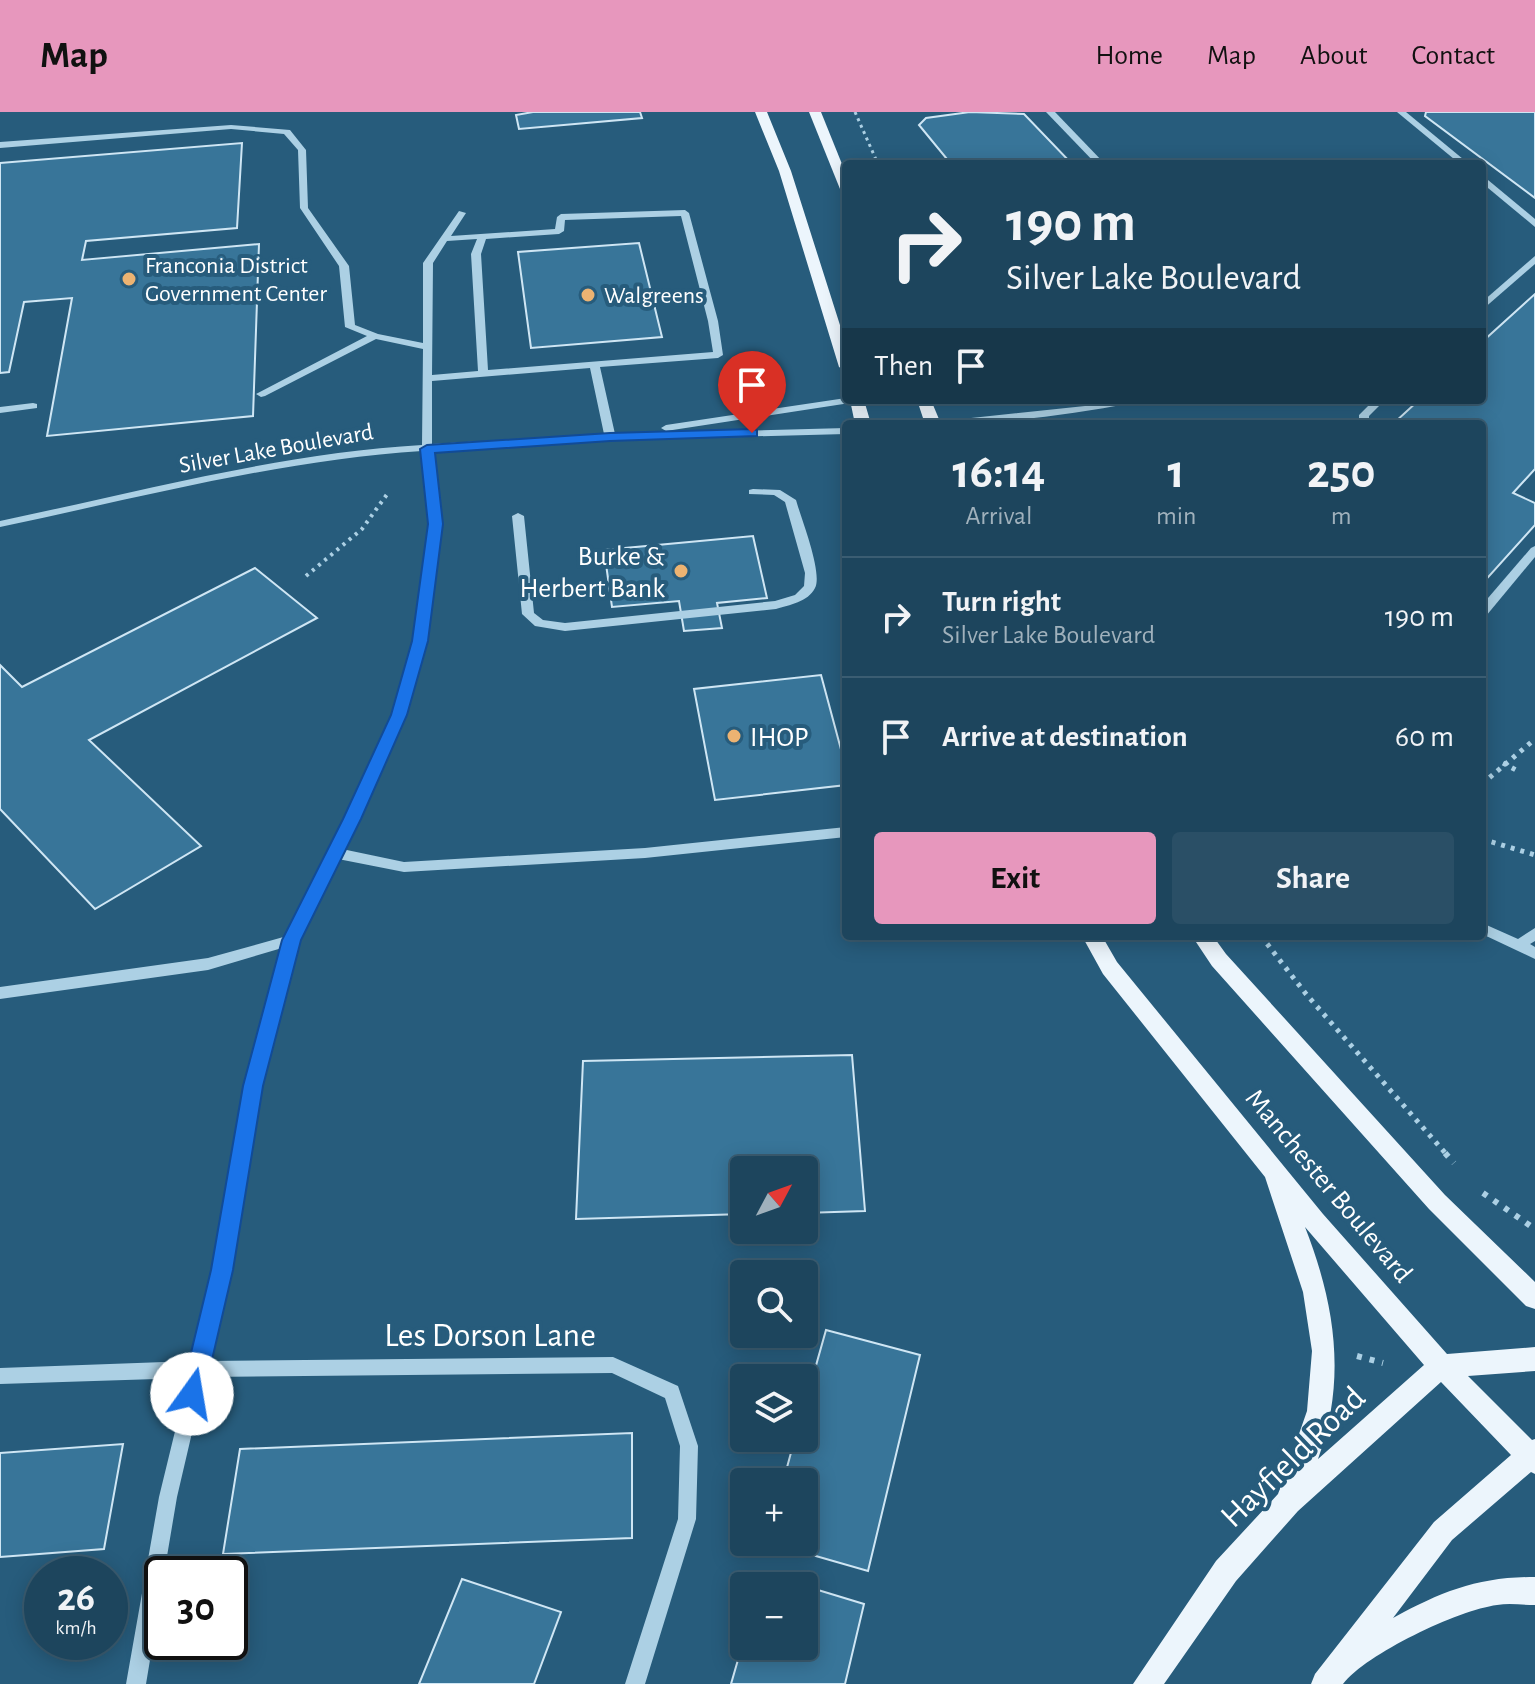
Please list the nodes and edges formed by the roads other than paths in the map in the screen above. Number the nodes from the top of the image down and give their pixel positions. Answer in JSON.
{"nodes":[{"id":1,"x":761,"y":112,"type":"edge"},
{"id":2,"x":815,"y":112,"type":"edge"},
{"id":3,"x":1050,"y":112,"type":"edge"},
{"id":4,"x":1401,"y":112,"type":"edge"},
{"id":5,"x":0,"y":145,"type":"edge"},
{"id":6,"x":1097,"y":160,"type":"edge"},
{"id":7,"x":1460,"y":160,"type":"edge"},
{"id":8,"x":842,"y":179,"type":"edge"},
{"id":9,"x":1486,"y":181,"type":"edge"},
{"id":10,"x":462,"y":213,"type":"dead end"},
{"id":11,"x":1535,"y":224,"type":"edge"},
{"id":12,"x":482,"y":237,"type":"junction"},
{"id":13,"x":443,"y":239,"type":"junction"},
{"id":14,"x":1535,"y":259,"type":"edge"},
{"id":15,"x":1486,"y":303,"type":"edge"},
{"id":16,"x":375,"y":336,"type":"junction"},
{"id":17,"x":427,"y":347,"type":"junction"},
{"id":18,"x":842,"y":354,"type":"edge"},
{"id":19,"x":594,"y":365,"type":"junction"},
{"id":20,"x":483,"y":374,"type":"junction"},
{"id":21,"x":427,"y":378,"type":"junction"},
{"id":22,"x":261,"y":394,"type":"dead end"},
{"id":23,"x":842,"y":401,"type":"edge"},
{"id":24,"x":1111,"y":404,"type":"edge"},
{"id":25,"x":1376,"y":404,"type":"edge"},
{"id":26,"x":33,"y":406,"type":"dead end"},
{"id":27,"x":0,"y":410,"type":"edge"},
{"id":28,"x":981,"y":420,"type":"edge"},
{"id":29,"x":1364,"y":420,"type":"edge"},
{"id":30,"x":842,"y":431,"type":"edge"},
{"id":31,"x":610,"y":437,"type":"junction"},
{"id":32,"x":427,"y":449,"type":"junction"},
{"id":33,"x":753,"y":492,"type":"dead end"},
{"id":34,"x":518,"y":516,"type":"dead end"},
{"id":35,"x":0,"y":524,"type":"edge"},
{"id":36,"x":1535,"y":550,"type":"edge"},
{"id":37,"x":1486,"y":608,"type":"edge"},
{"id":38,"x":842,"y":832,"type":"edge"},
{"id":39,"x":335,"y":853,"type":"junction"},
{"id":40,"x":1486,"y":930,"type":"edge"},
{"id":41,"x":1535,"y":933,"type":"edge"},
{"id":42,"x":292,"y":940,"type":"junction"},
{"id":43,"x":1094,"y":940,"type":"edge"},
{"id":44,"x":1205,"y":940,"type":"edge"},
{"id":45,"x":1518,"y":946,"type":"junction"},
{"id":46,"x":1535,"y":953,"type":"edge"},
{"id":47,"x":0,"y":993,"type":"edge"},
{"id":48,"x":1269,"y":1164,"type":"junction"},
{"id":49,"x":1535,"y":1298,"type":"edge"},
{"id":50,"x":1535,"y":1359,"type":"edge"},
{"id":51,"x":1441,"y":1366,"type":"junction"},
{"id":52,"x":198,"y":1369,"type":"junction"},
{"id":53,"x":0,"y":1376,"type":"edge"},
{"id":54,"x":1534,"y":1457,"type":"edge"},
{"id":55,"x":1289,"y":1502,"type":"junction"},
{"id":56,"x":1535,"y":1591,"type":"edge"},
{"id":57,"x":1343,"y":1661,"type":"junction"},
{"id":58,"x":136,"y":1684,"type":"edge"},
{"id":59,"x":635,"y":1684,"type":"edge"},
{"id":60,"x":1147,"y":1684,"type":"edge"},
{"id":61,"x":1325,"y":1684,"type":"edge"}],
"edges":[{"from":1,"to":18,"type":"main road"},
{"from":2,"to":8,"type":"main road"},
{"from":3,"to":6,"type":"street"},
{"from":4,"to":7,"type":"street"},
{"from":5,"to":16,"type":"street"},
{"from":9,"to":11,"type":"street"},
{"from":10,"to":13,"type":"street"},
{"from":12,"to":13,"type":"street"},
{"from":12,"to":19,"type":"street"},
{"from":12,"to":20,"type":"street"},
{"from":13,"to":17,"type":"street"},
{"from":14,"to":15,"type":"street"},
{"from":16,"to":17,"type":"street"},
{"from":16,"to":22,"type":"street"},
{"from":17,"to":21,"type":"street"},
{"from":19,"to":20,"type":"street"},
{"from":19,"to":31,"type":"street"},
{"from":20,"to":21,"type":"street"},
{"from":21,"to":32,"type":"street"},
{"from":23,"to":31,"type":"street","name":"Silver Lake Boulevard"},
{"from":24,"to":28,"type":"street"},
{"from":25,"to":29,"type":"street"},
{"from":26,"to":27,"type":"street"},
{"from":30,"to":31,"type":"street","name":"Silver Lake Boulevard"},
{"from":31,"to":32,"type":"street","name":"Silver Lake Boulevard"},
{"from":32,"to":35,"type":"street","name":"Silver Lake Boulevard"},
{"from":32,"to":39,"type":"street"},
{"from":33,"to":34,"type":"street"},
{"from":36,"to":37,"type":"street"},
{"from":38,"to":39,"type":"street"},
{"from":39,"to":42,"type":"street"},
{"from":40,"to":45,"type":"street"},
{"from":41,"to":45,"type":"street"},
{"from":42,"to":47,"type":"street"},
{"from":42,"to":52,"type":"street"},
{"from":43,"to":48,"type":"main road","name":"Manchester Boulevard"},
{"from":44,"to":49,"type":"main road"},
{"from":45,"to":46,"type":"street"},
{"from":48,"to":51,"type":"main road","name":"Manchester Boulevard"},
{"from":48,"to":55,"type":"main road"},
{"from":50,"to":51,"type":"main road"},
{"from":51,"to":54,"type":"main road","name":"Manchester Boulevard"},
{"from":51,"to":55,"type":"main road","name":"Hayfield Road"},
{"from":52,"to":53,"type":"street","name":"Les Dorson Lane"},
{"from":52,"to":58,"type":"street"},
{"from":52,"to":59,"type":"street","name":"Les Dorson Lane"},
{"from":54,"to":57,"type":"main road"},
{"from":55,"to":60,"type":"main road","name":"Hayfield Road"},
{"from":56,"to":57,"type":"main road"},
{"from":57,"to":61,"type":"main road"}]}
